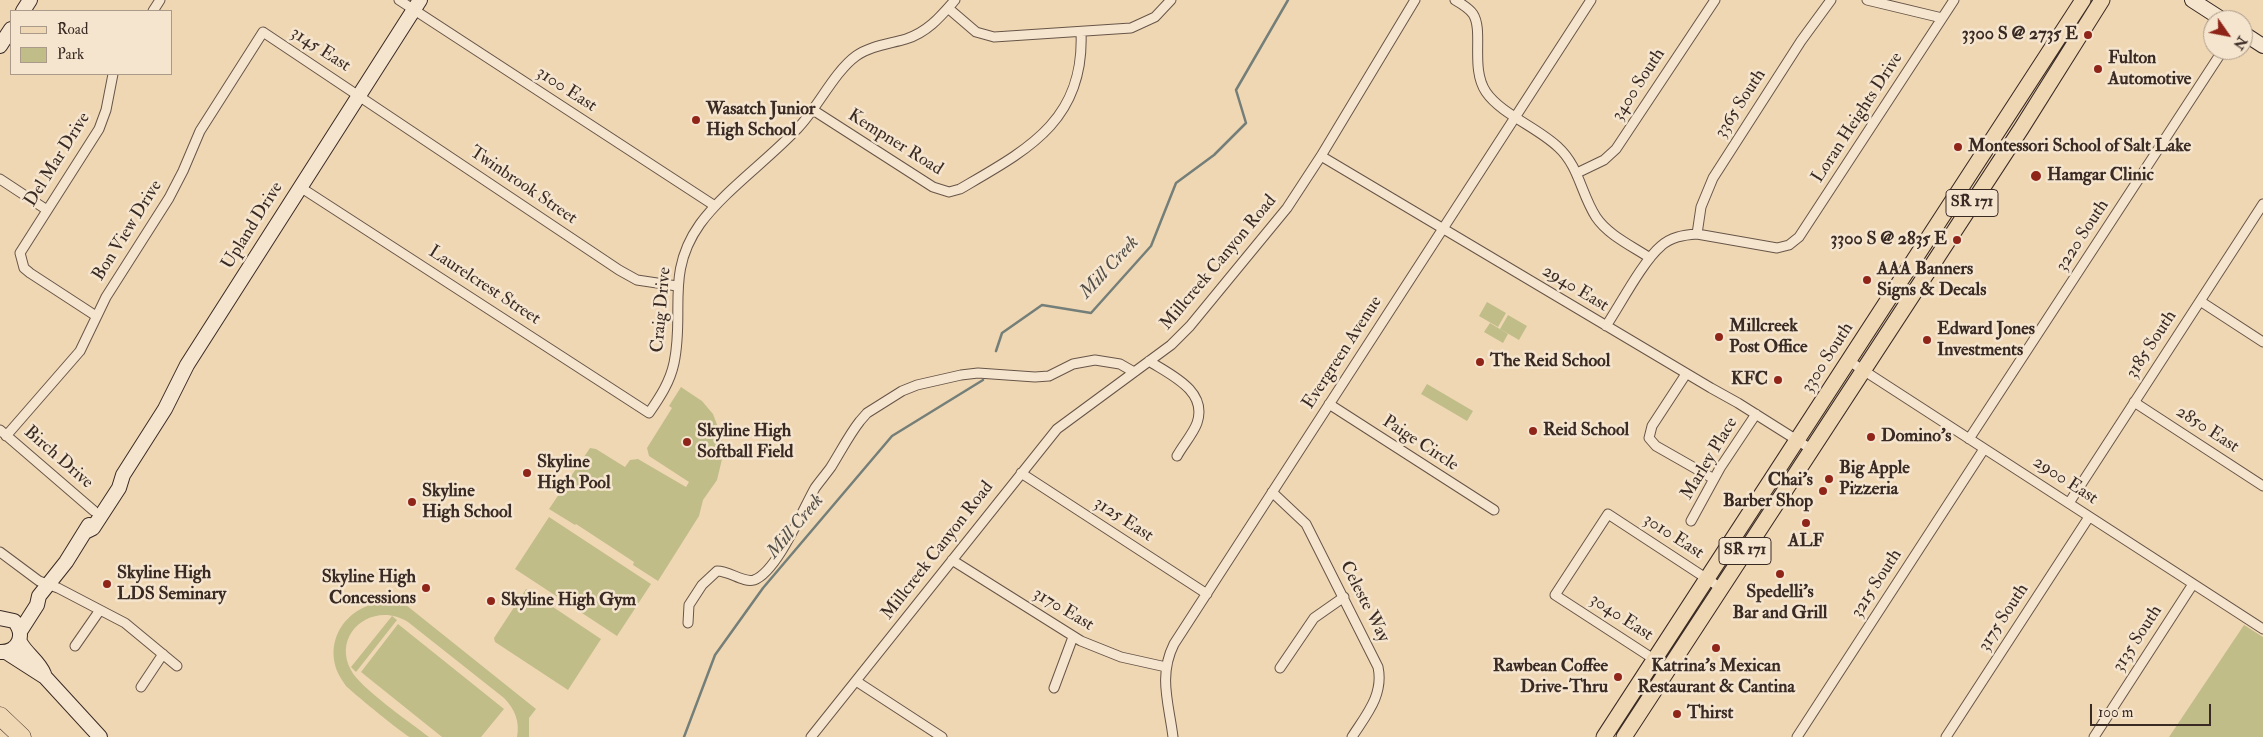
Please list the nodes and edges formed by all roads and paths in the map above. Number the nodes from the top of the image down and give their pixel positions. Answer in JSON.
{"nodes":[{"id":1,"x":400,"y":0,"type":"edge"},
{"id":2,"x":955,"y":0,"type":"edge"},
{"id":3,"x":1171,"y":0,"type":"edge"},
{"id":4,"x":1415,"y":0,"type":"edge"},
{"id":5,"x":1455,"y":0,"type":"edge"},
{"id":6,"x":1591,"y":0,"type":"edge"},
{"id":7,"x":1715,"y":0,"type":"edge"},
{"id":8,"x":1831,"y":0,"type":"edge"},
{"id":9,"x":1867,"y":0,"type":"edge"},
{"id":10,"x":1954,"y":0,"type":"edge"},
{"id":11,"x":2083,"y":0,"type":"edge"},
{"id":12,"x":2102,"y":0,"type":"edge"},
{"id":13,"x":2192,"y":0,"type":"edge"},
{"id":14,"x":417,"y":5,"type":"edge"},
{"id":15,"x":948,"y":8,"type":"junction"},
{"id":16,"x":2208,"y":10,"type":"edge"},
{"id":17,"x":1942,"y":18,"type":"junction"},
{"id":18,"x":10,"y":31,"type":"edge"},
{"id":19,"x":263,"y":32,"type":"joint"},
{"id":20,"x":1081,"y":32,"type":"junction"},
{"id":21,"x":0,"y":46,"type":"edge"},
{"id":22,"x":2216,"y":60,"type":"edge"},
{"id":23,"x":113,"y":75,"type":"edge"},
{"id":24,"x":358,"y":94,"type":"junction"},
{"id":25,"x":813,"y":110,"type":"junction"},
{"id":26,"x":1516,"y":117,"type":"junction"},
{"id":27,"x":1321,"y":156,"type":"junction"},
{"id":28,"x":1577,"y":173,"type":"junction"},
{"id":29,"x":0,"y":179,"type":"edge"},
{"id":30,"x":300,"y":187,"type":"junction"},
{"id":31,"x":2263,"y":204,"type":"edge"},
{"id":32,"x":715,"y":206,"type":"junction"},
{"id":33,"x":47,"y":210,"type":"junction"},
{"id":34,"x":1443,"y":229,"type":"junction"},
{"id":35,"x":1697,"y":234,"type":"junction"},
{"id":36,"x":1650,"y":258,"type":"junction"},
{"id":37,"x":677,"y":286,"type":"junction"},
{"id":38,"x":2200,"y":301,"type":"junction"},
{"id":39,"x":96,"y":316,"type":"junction"},
{"id":40,"x":1606,"y":326,"type":"junction"},
{"id":41,"x":2263,"y":342,"type":"edge"},
{"id":42,"x":1149,"y":361,"type":"junction"},
{"id":43,"x":1849,"y":361,"type":"junction"},
{"id":44,"x":1863,"y":370,"type":"junction"},
{"id":45,"x":1134,"y":372,"type":"junction"},
{"id":46,"x":1686,"y":374,"type":"junction"},
{"id":47,"x":2134,"y":402,"type":"junction"},
{"id":48,"x":1329,"y":404,"type":"junction"},
{"id":49,"x":649,"y":413,"type":"joint"},
{"id":50,"x":1756,"y":414,"type":"junction"},
{"id":51,"x":3,"y":433,"type":"edge"},
{"id":52,"x":1969,"y":439,"type":"junction"},
{"id":53,"x":1798,"y":440,"type":"junction"},
{"id":54,"x":1984,"y":448,"type":"junction"},
{"id":55,"x":1811,"y":449,"type":"junction"},
{"id":56,"x":1177,"y":456,"type":"dead end"},
{"id":57,"x":1021,"y":473,"type":"junction"},
{"id":58,"x":123,"y":475,"type":"junction"},
{"id":59,"x":1714,"y":479,"type":"junction"},
{"id":60,"x":2263,"y":486,"type":"edge"},
{"id":61,"x":1272,"y":492,"type":"junction"},
{"id":62,"x":2069,"y":503,"type":"junction"},
{"id":63,"x":1494,"y":510,"type":"dead end"},
{"id":64,"x":94,"y":511,"type":"junction"},
{"id":65,"x":2089,"y":517,"type":"junction"},
{"id":66,"x":1691,"y":522,"type":"dead end"},
{"id":67,"x":85,"y":532,"type":"junction"},
{"id":68,"x":0,"y":552,"type":"edge"},
{"id":69,"x":952,"y":560,"type":"junction"},
{"id":70,"x":1707,"y":579,"type":"junction"},
{"id":71,"x":48,"y":584,"type":"junction"},
{"id":72,"x":2194,"y":584,"type":"junction"},
{"id":73,"x":1721,"y":588,"type":"junction"},
{"id":74,"x":1207,"y":594,"type":"junction"},
{"id":75,"x":1556,"y":595,"type":"joint"},
{"id":76,"x":39,"y":596,"type":"junction"},
{"id":77,"x":1344,"y":597,"type":"junction"},
{"id":78,"x":100,"y":610,"type":"junction"},
{"id":79,"x":4,"y":618,"type":"edge"},
{"id":80,"x":688,"y":623,"type":"dead end"},
{"id":81,"x":2263,"y":629,"type":"edge"},
{"id":82,"x":20,"y":636,"type":"junction"},
{"id":83,"x":1073,"y":637,"type":"junction"},
{"id":84,"x":75,"y":646,"type":"dead end"},
{"id":85,"x":3,"y":652,"type":"edge"},
{"id":86,"x":163,"y":654,"type":"junction"},
{"id":87,"x":1655,"y":660,"type":"junction"},
{"id":88,"x":177,"y":666,"type":"dead end"},
{"id":89,"x":1166,"y":666,"type":"junction"},
{"id":90,"x":1280,"y":668,"type":"dead end"},
{"id":91,"x":1669,"y":669,"type":"junction"},
{"id":92,"x":45,"y":678,"type":"junction"},
{"id":93,"x":856,"y":681,"type":"junction"},
{"id":94,"x":141,"y":687,"type":"dead end"},
{"id":95,"x":1054,"y":688,"type":"dead end"},
{"id":96,"x":0,"y":716,"type":"edge"},
{"id":97,"x":22,"y":737,"type":"edge"},
{"id":98,"x":100,"y":737,"type":"edge"},
{"id":99,"x":811,"y":737,"type":"edge"},
{"id":100,"x":942,"y":737,"type":"edge"},
{"id":101,"x":1173,"y":737,"type":"edge"},
{"id":102,"x":1352,"y":737,"type":"edge"},
{"id":103,"x":1604,"y":737,"type":"edge"},
{"id":104,"x":1624,"y":737,"type":"edge"},
{"id":105,"x":1797,"y":737,"type":"edge"},
{"id":106,"x":1946,"y":737,"type":"edge"},
{"id":107,"x":2094,"y":737,"type":"edge"}],
"edges":[{"from":1,"to":14,"type":"street","name":"3100 East"},
{"from":2,"to":15,"type":"street","name":"Craig Drive"},
{"from":3,"to":20,"type":"street"},
{"from":4,"to":27,"type":"street","name":"Millcreek Canyon Road"},
{"from":5,"to":26,"type":"street"},
{"from":6,"to":26,"type":"street","name":"Evergreen Avenue"},
{"from":7,"to":28,"type":"street","name":"3400 South"},
{"from":8,"to":35,"type":"street","name":"3365 South"},
{"from":9,"to":17,"type":"street"},
{"from":10,"to":17,"type":"street","name":"Loran Heights Drive"},
{"from":11,"to":43,"type":"main road","name":"3300 South","number":"SR 171"},
{"from":12,"to":44,"type":"main road","name":"3300 South","number":"SR 171"},
{"from":13,"to":16,"type":"street"},
{"from":14,"to":24,"type":"street","name":"Upland Drive"},
{"from":14,"to":32,"type":"street","name":"3100 East"},
{"from":15,"to":20,"type":"street"},
{"from":15,"to":25,"type":"street","name":"Craig Drive"},
{"from":17,"to":35,"type":"street","name":"Loran Heights Drive"},
{"from":18,"to":21,"type":"street"},
{"from":19,"to":24,"type":"street","name":"3145 East"},
{"from":19,"to":39,"type":"street","name":"Bon View Drive"},
{"from":20,"to":25,"type":"street","name":"Kempner Road"},
{"from":22,"to":52,"type":"street","name":"3220 South"},
{"from":23,"to":33,"type":"street","name":"Del Mar Drive"},
{"from":24,"to":30,"type":"street","name":"Upland Drive"},
{"from":24,"to":37,"type":"street","name":"Twinbrook Street"},
{"from":25,"to":32,"type":"street","name":"Craig Drive"},
{"from":26,"to":28,"type":"street"},
{"from":26,"to":34,"type":"street","name":"Evergreen Avenue"},
{"from":27,"to":34,"type":"street","name":"2940 East"},
{"from":27,"to":42,"type":"street","name":"Millcreek Canyon Road"},
{"from":28,"to":36,"type":"street"},
{"from":29,"to":33,"type":"street"},
{"from":30,"to":49,"type":"street","name":"Laurelcrest Street"},
{"from":30,"to":58,"type":"street","name":"Upland Drive"},
{"from":31,"to":38,"type":"street","name":"3185 South"},
{"from":32,"to":37,"type":"street","name":"Craig Drive"},
{"from":33,"to":39,"type":"street","name":"Del Mar Drive"},
{"from":34,"to":40,"type":"street","name":"2940 East"},
{"from":34,"to":48,"type":"street","name":"Evergreen Avenue"},
{"from":35,"to":36,"type":"street"},
{"from":36,"to":40,"type":"street"},
{"from":37,"to":49,"type":"street","name":"Craig Drive"},
{"from":38,"to":41,"type":"street"},
{"from":38,"to":47,"type":"street","name":"3185 South"},
{"from":39,"to":51,"type":"street","name":"Bon View Drive"},
{"from":40,"to":46,"type":"street","name":"2940 East"},
{"from":42,"to":45,"type":"street","name":"Millcreek Canyon Road"},
{"from":42,"to":56,"type":"street"},
{"from":43,"to":44,"type":"street","name":"2900 East"},
{"from":43,"to":53,"type":"main road","name":"3300 South","number":"SR 171"},
{"from":44,"to":52,"type":"street","name":"2900 East"},
{"from":44,"to":55,"type":"main road","name":"3300 South","number":"SR 171"},
{"from":45,"to":57,"type":"street","name":"Millcreek Canyon Road"},
{"from":45,"to":80,"type":"street"},
{"from":46,"to":50,"type":"street","name":"2940 East"},
{"from":46,"to":59,"type":"street"},
{"from":47,"to":60,"type":"street","name":"2850 East"},
{"from":47,"to":62,"type":"street","name":"3185 South"},
{"from":48,"to":61,"type":"street","name":"Evergreen Avenue"},
{"from":48,"to":63,"type":"street","name":"Paige Circle"},
{"from":50,"to":53,"type":"street","name":"2940 East"},
{"from":50,"to":59,"type":"street","name":"Marley Place"},
{"from":51,"to":64,"type":"street","name":"Birch Drive"},
{"from":52,"to":54,"type":"street","name":"2900 East"},
{"from":53,"to":55,"type":"street","name":"2940 East"},
{"from":53,"to":70,"type":"main road","name":"3300 South","number":"SR 171"},
{"from":54,"to":62,"type":"street","name":"2900 East"},
{"from":54,"to":105,"type":"street","name":"3215 South"},
{"from":55,"to":73,"type":"main road","name":"3300 South","number":"SR 171"},
{"from":57,"to":69,"type":"street","name":"Millcreek Canyon Road"},
{"from":57,"to":74,"type":"street","name":"3125 East"},
{"from":58,"to":64,"type":"street","name":"Upland Drive"},
{"from":58,"to":67,"type":"street","name":"Upland Drive"},
{"from":59,"to":66,"type":"street","name":"Marley Place"},
{"from":61,"to":74,"type":"street","name":"Evergreen Avenue"},
{"from":61,"to":77,"type":"street","name":"Celeste Way"},
{"from":62,"to":65,"type":"street","name":"2900 East"},
{"from":64,"to":67,"type":"street","name":"Upland Drive"},
{"from":65,"to":72,"type":"street","name":"2900 East"},
{"from":65,"to":106,"type":"street","name":"3175 South"},
{"from":67,"to":71,"type":"street","name":"Upland Drive"},
{"from":68,"to":71,"type":"street"},
{"from":69,"to":83,"type":"street","name":"3170 East"},
{"from":69,"to":93,"type":"street","name":"Millcreek Canyon Road"},
{"from":70,"to":73,"type":"street","name":"3010 East"},
{"from":70,"to":75,"type":"street","name":"3010 East"},
{"from":70,"to":87,"type":"main road","name":"3300 South","number":"SR 171"},
{"from":71,"to":76,"type":"street","name":"Upland Drive"},
{"from":71,"to":78,"type":"street"},
{"from":72,"to":81,"type":"street","name":"2900 East"},
{"from":72,"to":107,"type":"street","name":"3135 South"},
{"from":73,"to":91,"type":"main road","name":"3300 South","number":"SR 171"},
{"from":74,"to":89,"type":"street","name":"Evergreen Avenue"},
{"from":75,"to":87,"type":"street","name":"3040 East"},
{"from":76,"to":79,"type":"street","name":"Upland Drive"},
{"from":76,"to":82,"type":"street","name":"Upland Drive"},
{"from":77,"to":90,"type":"street"},
{"from":77,"to":102,"type":"street","name":"Celeste Way"},
{"from":78,"to":84,"type":"street"},
{"from":78,"to":86,"type":"street"},
{"from":79,"to":82,"type":"street"},
{"from":82,"to":85,"type":"street"},
{"from":82,"to":92,"type":"street"},
{"from":83,"to":89,"type":"street","name":"3170 East"},
{"from":83,"to":95,"type":"street"},
{"from":85,"to":92,"type":"street"},
{"from":86,"to":88,"type":"street"},
{"from":86,"to":94,"type":"street"},
{"from":87,"to":91,"type":"street","name":"3040 East"},
{"from":87,"to":103,"type":"main road","name":"3300 South","number":"SR 171"},
{"from":89,"to":101,"type":"street","name":"Evergreen Avenue"},
{"from":91,"to":104,"type":"main road","name":"3300 South","number":"SR 171"},
{"from":92,"to":98,"type":"street"},
{"from":93,"to":99,"type":"street","name":"Millcreek Canyon Road"},
{"from":93,"to":100,"type":"street"},
{"from":96,"to":97,"type":"highway"}]}
